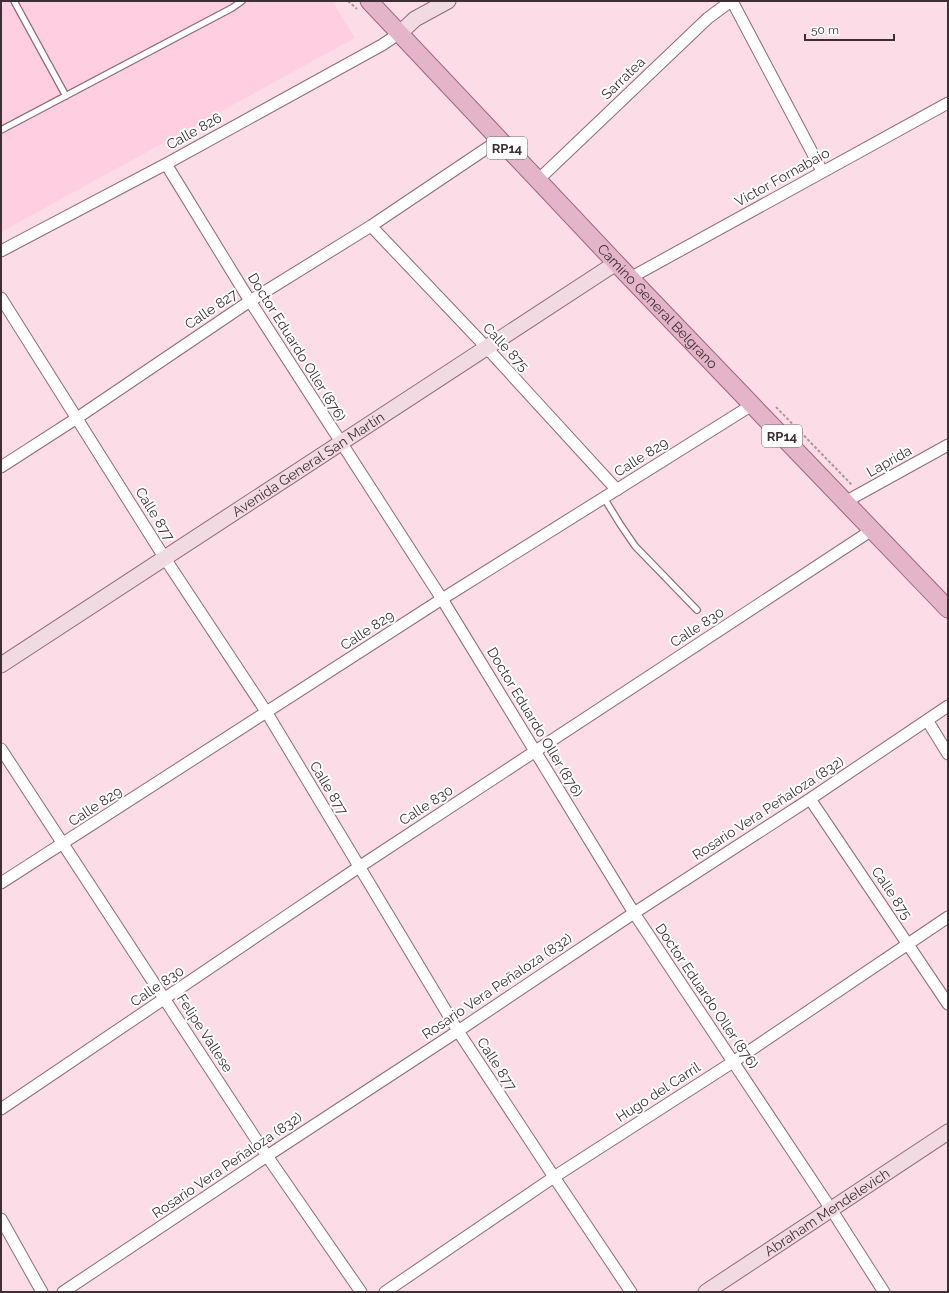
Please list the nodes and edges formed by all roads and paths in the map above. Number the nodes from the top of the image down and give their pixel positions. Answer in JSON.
{"nodes":[{"id":1,"x":14,"y":1,"type":"edge"},
{"id":2,"x":242,"y":1,"type":"edge"},
{"id":3,"x":369,"y":1,"type":"edge"},
{"id":4,"x":448,"y":1,"type":"edge"},
{"id":5,"x":732,"y":1,"type":"edge"},
{"id":6,"x":400,"y":33,"type":"junction"},
{"id":7,"x":66,"y":96,"type":"junction"},
{"id":8,"x":948,"y":103,"type":"edge"},
{"id":9,"x":1,"y":130,"type":"edge"},
{"id":10,"x":499,"y":140,"type":"junction"},
{"id":11,"x":166,"y":164,"type":"junction"},
{"id":12,"x":822,"y":171,"type":"junction"},
{"id":13,"x":538,"y":180,"type":"junction"},
{"id":14,"x":371,"y":226,"type":"junction"},
{"id":15,"x":1,"y":251,"type":"edge"},
{"id":16,"x":616,"y":263,"type":"junction"},
{"id":17,"x":630,"y":278,"type":"junction"},
{"id":18,"x":1,"y":298,"type":"edge"},
{"id":19,"x":250,"y":301,"type":"junction"},
{"id":20,"x":486,"y":347,"type":"junction"},
{"id":21,"x":752,"y":405,"type":"junction"},
{"id":22,"x":77,"y":418,"type":"junction"},
{"id":23,"x":341,"y":443,"type":"junction"},
{"id":24,"x":948,"y":445,"type":"edge"},
{"id":25,"x":1,"y":466,"type":"edge"},
{"id":26,"x":617,"y":490,"type":"junction"},
{"id":27,"x":604,"y":498,"type":"junction"},
{"id":28,"x":846,"y":502,"type":"junction"},
{"id":29,"x":872,"y":530,"type":"junction"},
{"id":30,"x":164,"y":557,"type":"junction"},
{"id":31,"x":442,"y":599,"type":"junction"},
{"id":32,"x":948,"y":609,"type":"edge"},
{"id":33,"x":697,"y":610,"type":"dead end"},
{"id":34,"x":1,"y":665,"type":"edge"},
{"id":35,"x":948,"y":706,"type":"edge"},
{"id":36,"x":266,"y":713,"type":"junction"},
{"id":37,"x":926,"y":720,"type":"junction"},
{"id":38,"x":1,"y":749,"type":"edge"},
{"id":39,"x":535,"y":752,"type":"junction"},
{"id":40,"x":948,"y":754,"type":"edge"},
{"id":41,"x":810,"y":799,"type":"junction"},
{"id":42,"x":63,"y":844,"type":"junction"},
{"id":43,"x":359,"y":867,"type":"junction"},
{"id":44,"x":1,"y":883,"type":"edge"},
{"id":45,"x":634,"y":913,"type":"junction"},
{"id":46,"x":948,"y":917,"type":"edge"},
{"id":47,"x":908,"y":944,"type":"junction"},
{"id":48,"x":164,"y":999,"type":"junction"},
{"id":49,"x":948,"y":1004,"type":"edge"},
{"id":50,"x":458,"y":1031,"type":"junction"},
{"id":51,"x":733,"y":1062,"type":"junction"},
{"id":52,"x":1,"y":1110,"type":"edge"},
{"id":53,"x":948,"y":1132,"type":"edge"},
{"id":54,"x":267,"y":1156,"type":"junction"},
{"id":55,"x":554,"y":1177,"type":"junction"},
{"id":56,"x":831,"y":1209,"type":"junction"},
{"id":57,"x":1,"y":1219,"type":"edge"},
{"id":58,"x":42,"y":1292,"type":"edge"},
{"id":59,"x":64,"y":1292,"type":"edge"},
{"id":60,"x":361,"y":1292,"type":"edge"},
{"id":61,"x":385,"y":1292,"type":"edge"},
{"id":62,"x":631,"y":1292,"type":"edge"},
{"id":63,"x":706,"y":1292,"type":"edge"},
{"id":64,"x":884,"y":1292,"type":"edge"}],
"edges":[{"from":1,"to":7,"type":"lane"},
{"from":2,"to":7,"type":"lane"},
{"from":3,"to":6,"type":"main road","name":"Camino General Belgrano","number":"RP14"},
{"from":4,"to":6,"type":"main road"},
{"from":5,"to":12,"type":"street"},
{"from":5,"to":13,"type":"street","name":"Sarratea"},
{"from":6,"to":10,"type":"main road","name":"Camino General Belgrano","number":"RP14"},
{"from":6,"to":11,"type":"street","name":"Calle 826"},
{"from":7,"to":9,"type":"lane"},
{"from":8,"to":12,"type":"street","name":"Víctor Fornabaio"},
{"from":10,"to":13,"type":"main road","name":"Camino General Belgrano","number":"RP14"},
{"from":10,"to":14,"type":"street","name":"Calle 827"},
{"from":11,"to":15,"type":"street","name":"Calle 826"},
{"from":11,"to":19,"type":"street","name":"Doctor Eduardo Oller (876)"},
{"from":12,"to":17,"type":"street","name":"Víctor Fornabaio"},
{"from":13,"to":16,"type":"main road","name":"Camino General Belgrano","number":"RP14"},
{"from":14,"to":19,"type":"street","name":"Calle 827"},
{"from":14,"to":20,"type":"street","name":"Calle 875"},
{"from":16,"to":17,"type":"main road","name":"Camino General Belgrano","number":"RP14"},
{"from":16,"to":20,"type":"main road","name":"Avenida General San Martín"},
{"from":17,"to":21,"type":"main road","name":"Camino General Belgrano","number":"RP14"},
{"from":18,"to":22,"type":"street","name":"Calle 877"},
{"from":19,"to":22,"type":"street","name":"Calle 827"},
{"from":19,"to":23,"type":"street","name":"Doctor Eduardo Oller (876)"},
{"from":20,"to":23,"type":"main road","name":"Avenida General San Martín"},
{"from":20,"to":26,"type":"street","name":"Calle 875"},
{"from":21,"to":26,"type":"street","name":"Calle 829"},
{"from":21,"to":28,"type":"main road","name":"Camino General Belgrano","number":"RP14"},
{"from":22,"to":25,"type":"street","name":"Calle 827"},
{"from":22,"to":30,"type":"street","name":"Calle 877"},
{"from":23,"to":30,"type":"main road","name":"Avenida General San Martín"},
{"from":23,"to":31,"type":"street","name":"Doctor Eduardo Oller (876)"},
{"from":24,"to":28,"type":"street","name":"Laprida"},
{"from":26,"to":27,"type":"street","name":"Calle 829"},
{"from":27,"to":31,"type":"street","name":"Calle 829"},
{"from":27,"to":33,"type":"lane"},
{"from":28,"to":29,"type":"main road","name":"Camino General Belgrano","number":"RP14"},
{"from":29,"to":32,"type":"main road","name":"Camino General Belgrano","number":"RP14"},
{"from":29,"to":39,"type":"street","name":"Calle 830"},
{"from":30,"to":34,"type":"main road","name":"Avenida General San Martín"},
{"from":30,"to":36,"type":"street","name":"Calle 877"},
{"from":31,"to":36,"type":"street","name":"Calle 829"},
{"from":31,"to":39,"type":"street","name":"Doctor Eduardo Oller (876)"},
{"from":35,"to":37,"type":"street","name":"Rosario Vera Peñaloza (832)"},
{"from":36,"to":42,"type":"street","name":"Calle 829"},
{"from":36,"to":43,"type":"street","name":"Calle 877"},
{"from":37,"to":40,"type":"street"},
{"from":37,"to":41,"type":"street","name":"Rosario Vera Peñaloza (832)"},
{"from":38,"to":42,"type":"street","name":"Felipe Vallese"},
{"from":39,"to":43,"type":"street","name":"Calle 830"},
{"from":39,"to":45,"type":"street","name":"Doctor Eduardo Oller (876)"},
{"from":41,"to":45,"type":"street","name":"Rosario Vera Peñaloza (832)"},
{"from":41,"to":47,"type":"street","name":"Calle 875"},
{"from":42,"to":44,"type":"street","name":"Calle 829"},
{"from":42,"to":48,"type":"street","name":"Felipe Vallese"},
{"from":43,"to":48,"type":"street","name":"Calle 830"},
{"from":43,"to":50,"type":"street","name":"Calle 877"},
{"from":45,"to":50,"type":"street","name":"Rosario Vera Peñaloza (832)"},
{"from":45,"to":51,"type":"street","name":"Doctor Eduardo Oller (876)"},
{"from":46,"to":47,"type":"street","name":"Hugo del Carril"},
{"from":47,"to":49,"type":"street","name":"Calle 875"},
{"from":47,"to":51,"type":"street","name":"Hugo del Carril"},
{"from":48,"to":52,"type":"street","name":"Calle 830"},
{"from":48,"to":54,"type":"street","name":"Felipe Vallese"},
{"from":50,"to":54,"type":"street","name":"Rosario Vera Peñaloza (832)"},
{"from":50,"to":55,"type":"street","name":"Calle 877"},
{"from":51,"to":55,"type":"street","name":"Hugo del Carril"},
{"from":51,"to":56,"type":"street","name":"Doctor Eduardo Oller (876)"},
{"from":53,"to":56,"type":"main road","name":"Abraham Mendelevich"},
{"from":54,"to":59,"type":"street","name":"Rosario Vera Peñaloza (832)"},
{"from":54,"to":60,"type":"street","name":"Felipe Vallese"},
{"from":55,"to":61,"type":"street","name":"Hugo del Carril"},
{"from":55,"to":62,"type":"street","name":"Calle 877"},
{"from":56,"to":63,"type":"main road","name":"Abraham Mendelevich"},
{"from":56,"to":64,"type":"street","name":"Doctor Eduardo Oller (876)"},
{"from":57,"to":58,"type":"street"}]}
